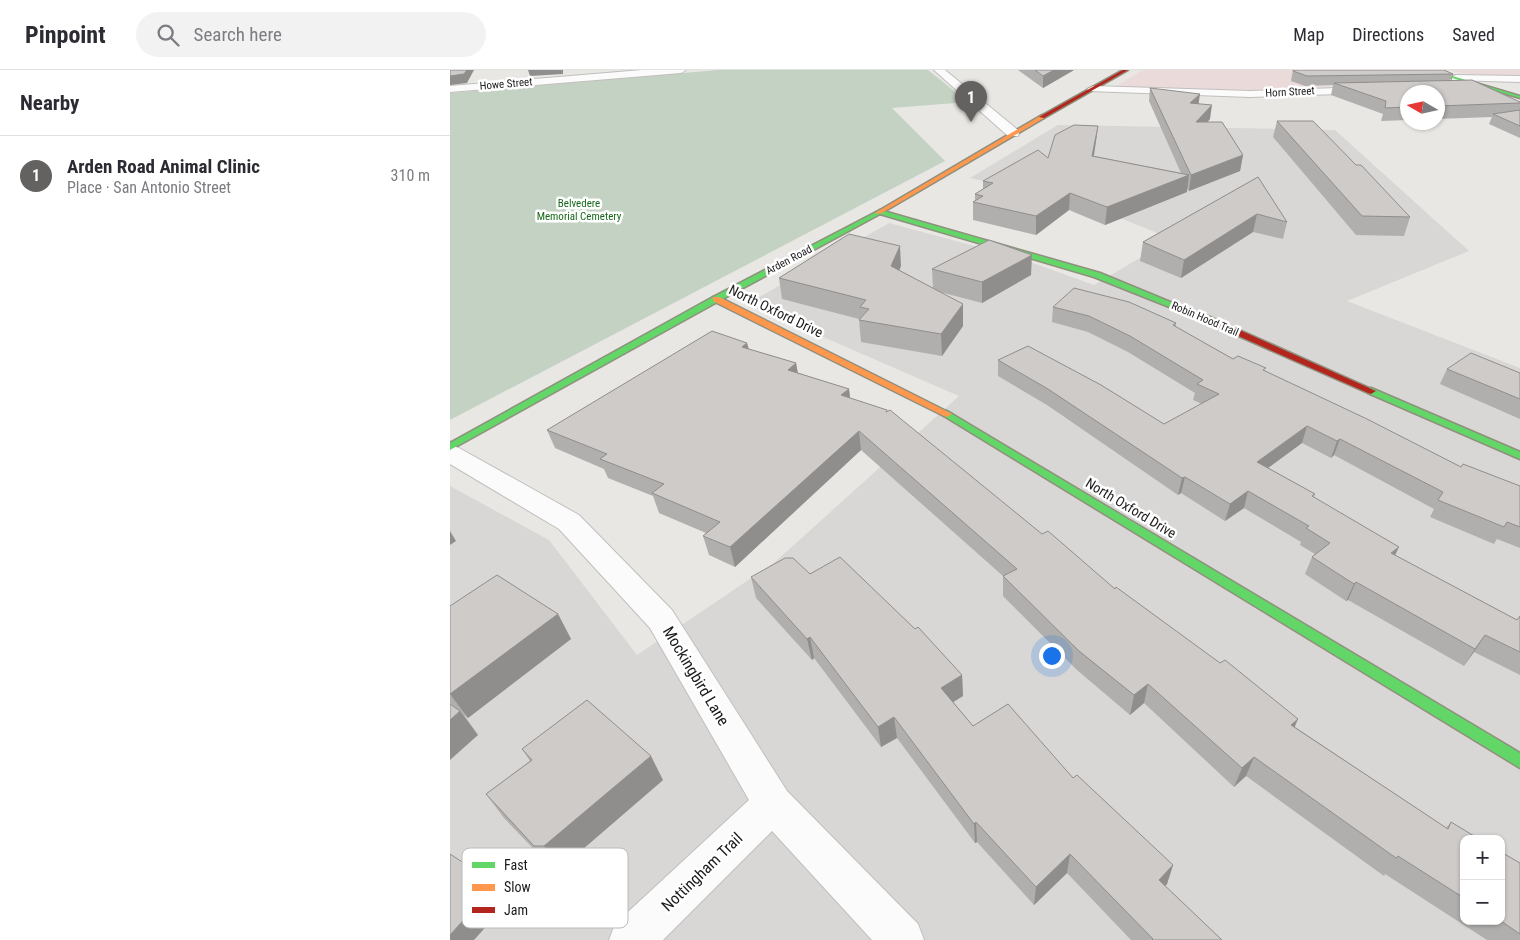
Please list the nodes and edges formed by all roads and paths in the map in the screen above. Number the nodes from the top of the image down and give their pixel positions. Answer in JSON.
{"nodes":[{"id":1,"x":513,"y":70,"type":"edge"},
{"id":2,"x":681,"y":70,"type":"edge"},
{"id":3,"x":939,"y":70,"type":"edge"},
{"id":4,"x":1126,"y":70,"type":"edge"},
{"id":5,"x":1427,"y":70,"type":"edge"},
{"id":6,"x":1496,"y":78,"type":"junction"},
{"id":7,"x":1520,"y":78,"type":"edge"},
{"id":8,"x":1453,"y":83,"type":"junction"},
{"id":9,"x":510,"y":84,"type":"junction"},
{"id":10,"x":1520,"y":84,"type":"edge"},
{"id":11,"x":1488,"y":88,"type":"joint"},
{"id":12,"x":450,"y":89,"type":"edge"},
{"id":13,"x":1093,"y":89,"type":"junction"},
{"id":14,"x":1378,"y":89,"type":"edge"},
{"id":15,"x":1520,"y":97,"type":"edge"},
{"id":16,"x":1013,"y":133,"type":"junction"},
{"id":17,"x":880,"y":212,"type":"junction"},
{"id":18,"x":716,"y":299,"type":"junction"},
{"id":19,"x":450,"y":446,"type":"edge"},
{"id":20,"x":450,"y":453,"type":"edge"},
{"id":21,"x":1520,"y":456,"type":"edge"},
{"id":22,"x":1520,"y":761,"type":"edge"},
{"id":23,"x":773,"y":804,"type":"junction"},
{"id":24,"x":631,"y":940,"type":"edge"},
{"id":25,"x":902,"y":940,"type":"edge"}],
"edges":[{"from":1,"to":9,"type":"street"},
{"from":2,"to":9,"type":"street","name":"Howe Street"},
{"from":3,"to":16,"type":"street"},
{"from":4,"to":13,"type":"main road","name":"Arden Road"},
{"from":5,"to":8,"type":"main road"},
{"from":6,"to":7,"type":"street"},
{"from":6,"to":8,"type":"street"},
{"from":6,"to":10,"type":"street"},
{"from":8,"to":11,"type":"street"},
{"from":9,"to":12,"type":"street","name":"Howe Street"},
{"from":11,"to":15,"type":"main road"},
{"from":13,"to":14,"type":"street","name":"Horn Street"},
{"from":13,"to":16,"type":"main road","name":"Arden Road"},
{"from":16,"to":17,"type":"main road","name":"Arden Road"},
{"from":17,"to":18,"type":"main road","name":"Arden Road"},
{"from":17,"to":21,"type":"main road","name":"Robin Hood Trail"},
{"from":18,"to":19,"type":"main road","name":"Arden Road"},
{"from":18,"to":22,"type":"main road","name":"North Oxford Drive"},
{"from":20,"to":23,"type":"street","name":"Mockingbird Lane"},
{"from":23,"to":24,"type":"street","name":"Nottingham Trail"},
{"from":23,"to":25,"type":"street","name":"Mockingbird Lane"}]}
